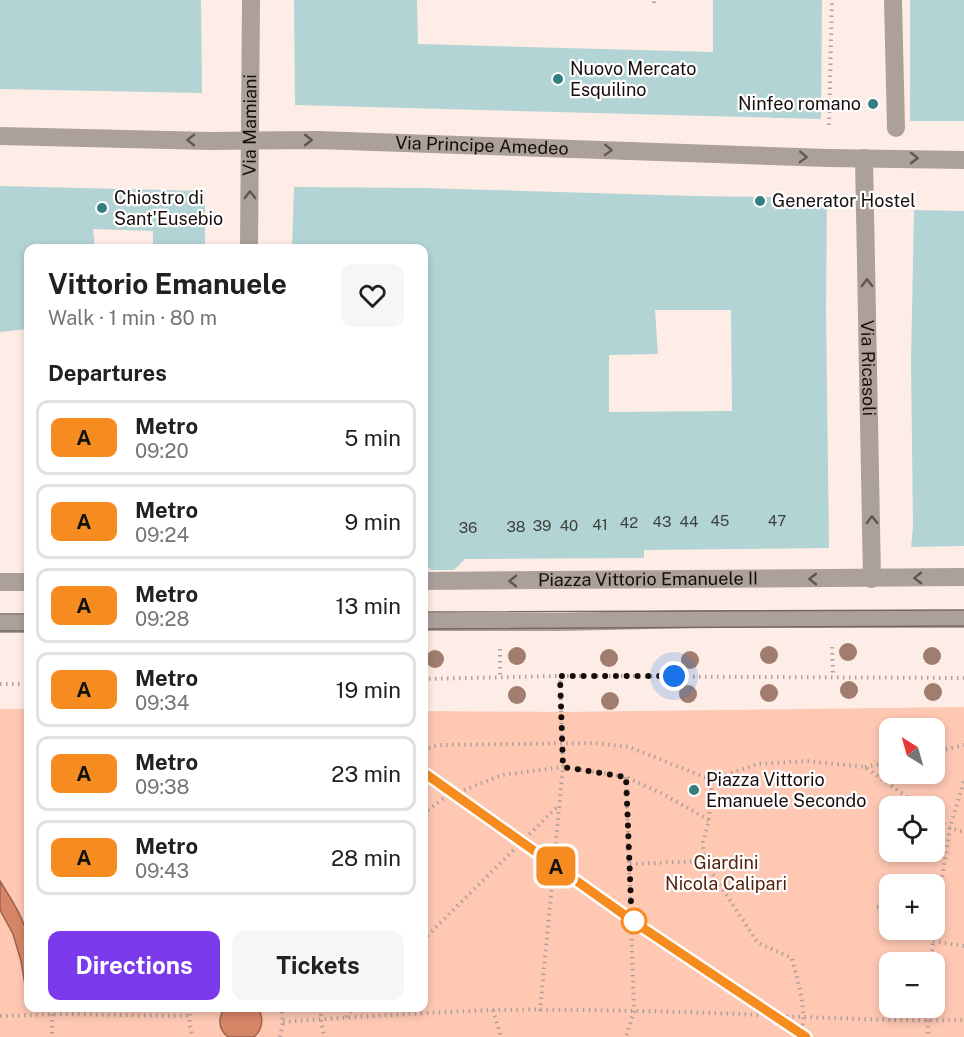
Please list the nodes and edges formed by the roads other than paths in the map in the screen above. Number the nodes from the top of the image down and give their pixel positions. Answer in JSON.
{"nodes":[{"id":1,"x":251,"y":0,"type":"edge"},
{"id":2,"x":893,"y":0,"type":"edge"},
{"id":3,"x":896,"y":128,"type":"dead end"},
{"id":4,"x":0,"y":136,"type":"edge"},
{"id":5,"x":250,"y":141,"type":"junction"},
{"id":6,"x":864,"y":158,"type":"junction"},
{"id":7,"x":964,"y":160,"type":"edge"},
{"id":8,"x":249,"y":244,"type":"edge"},
{"id":9,"x":964,"y":578,"type":"edge"},
{"id":10,"x":872,"y":579,"type":"junction"},
{"id":11,"x":428,"y":581,"type":"edge"},
{"id":12,"x":0,"y":582,"type":"edge"},
{"id":13,"x":24,"y":582,"type":"edge"},
{"id":14,"x":964,"y":619,"type":"edge"},
{"id":15,"x":428,"y":622,"type":"edge"},
{"id":16,"x":0,"y":624,"type":"edge"},
{"id":17,"x":24,"y":624,"type":"edge"}],
"edges":[{"from":1,"to":5,"type":"street","name":"Via Mamiani"},
{"from":2,"to":3,"type":"street"},
{"from":5,"to":4,"type":"street","name":"Via Principe Amedeo","one_way":true},
{"from":5,"to":6,"type":"street","name":"Via Principe Amedeo","one_way":true},
{"from":8,"to":5,"type":"street","name":"Via Mamiani","one_way":true},
{"from":6,"to":7,"type":"street","name":"Via Principe Amedeo","one_way":true},
{"from":10,"to":6,"type":"street","name":"Via Ricasoli","one_way":true},
{"from":9,"to":10,"type":"street","one_way":true},
{"from":10,"to":11,"type":"street","name":"Piazza Vittorio Emanuele II","one_way":true},
{"from":12,"to":13,"type":"street"},
{"from":14,"to":15,"type":"street"},
{"from":16,"to":17,"type":"street"}]}
